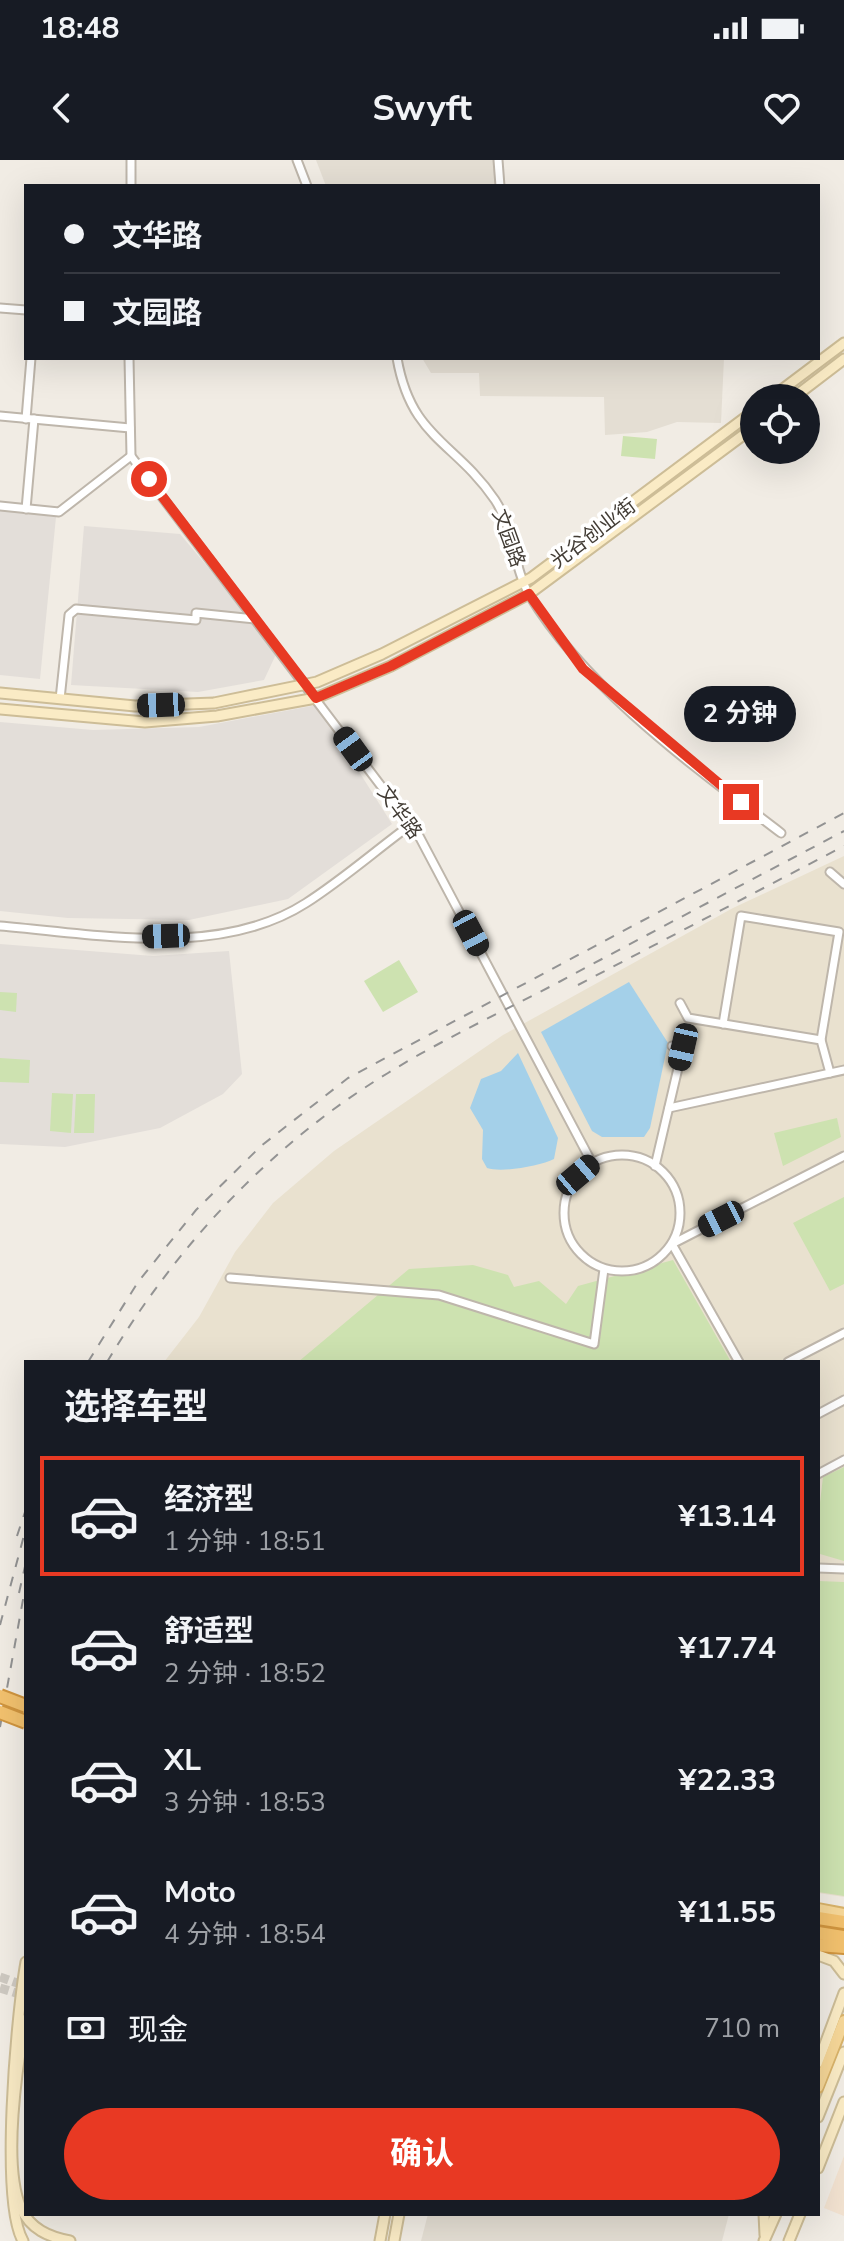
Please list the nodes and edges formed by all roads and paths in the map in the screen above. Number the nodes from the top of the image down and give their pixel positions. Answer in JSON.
{"nodes":[{"id":1,"x":131,"y":160,"type":"edge"},
{"id":2,"x":297,"y":160,"type":"edge"},
{"id":3,"x":498,"y":160,"type":"edge"},
{"id":4,"x":131,"y":184,"type":"edge"},
{"id":5,"x":306,"y":184,"type":"edge"},
{"id":6,"x":500,"y":184,"type":"edge"},
{"id":7,"x":0,"y":308,"type":"edge"},
{"id":8,"x":24,"y":310,"type":"edge"},
{"id":9,"x":844,"y":343,"type":"edge"},
{"id":10,"x":844,"y":359,"type":"edge"},
{"id":11,"x":31,"y":360,"type":"edge"},
{"id":12,"x":129,"y":360,"type":"edge"},
{"id":13,"x":398,"y":360,"type":"edge"},
{"id":14,"x":790,"y":384,"type":"edge"},
{"id":15,"x":811,"y":384,"type":"edge"},
{"id":16,"x":0,"y":416,"type":"edge"},
{"id":17,"x":30,"y":419,"type":"junction"},
{"id":18,"x":740,"y":421,"type":"edge"},
{"id":19,"x":130,"y":428,"type":"junction"},
{"id":20,"x":740,"y":437,"type":"edge"},
{"id":21,"x":131,"y":456,"type":"junction"},
{"id":22,"x":0,"y":506,"type":"edge"},
{"id":23,"x":26,"y":509,"type":"junction"},
{"id":24,"x":525,"y":581,"type":"junction"},
{"id":25,"x":529,"y":594,"type":"junction"},
{"id":26,"x":255,"y":619,"type":"junction"},
{"id":27,"x":305,"y":684,"type":"junction"},
{"id":28,"x":0,"y":693,"type":"edge"},
{"id":29,"x":316,"y":698,"type":"junction"},
{"id":30,"x":60,"y":699,"type":"junction"},
{"id":31,"x":0,"y":709,"type":"edge"},
{"id":32,"x":409,"y":826,"type":"junction"},
{"id":33,"x":781,"y":833,"type":"dead end"},
{"id":34,"x":830,"y":872,"type":"dead end"},
{"id":35,"x":844,"y":884,"type":"edge"},
{"id":36,"x":0,"y":926,"type":"edge"},
{"id":37,"x":680,"y":1003,"type":"dead end"},
{"id":38,"x":723,"y":1024,"type":"junction"},
{"id":39,"x":821,"y":1040,"type":"junction"},
{"id":40,"x":672,"y":1046,"type":"dead end"},
{"id":41,"x":844,"y":1070,"type":"edge"},
{"id":42,"x":830,"y":1073,"type":"junction"},
{"id":43,"x":669,"y":1108,"type":"junction"},
{"id":44,"x":844,"y":1156,"type":"edge"},
{"id":45,"x":592,"y":1163,"type":"junction"},
{"id":46,"x":655,"y":1166,"type":"junction"},
{"id":47,"x":672,"y":1244,"type":"junction"},
{"id":48,"x":604,"y":1269,"type":"junction"},
{"id":49,"x":230,"y":1278,"type":"dead end"},
{"id":50,"x":844,"y":1333,"type":"edge"},
{"id":51,"x":738,"y":1360,"type":"edge"},
{"id":52,"x":792,"y":1360,"type":"edge"},
{"id":53,"x":844,"y":1400,"type":"edge"},
{"id":54,"x":820,"y":1413,"type":"edge"},
{"id":55,"x":844,"y":1460,"type":"edge"},
{"id":56,"x":820,"y":1473,"type":"edge"},
{"id":57,"x":820,"y":1566,"type":"edge"},
{"id":58,"x":844,"y":1569,"type":"edge"},
{"id":59,"x":0,"y":1696,"type":"edge"},
{"id":60,"x":24,"y":1705,"type":"edge"},
{"id":61,"x":0,"y":1712,"type":"edge"},
{"id":62,"x":24,"y":1721,"type":"edge"},
{"id":63,"x":844,"y":1905,"type":"edge"},
{"id":64,"x":820,"y":1912,"type":"edge"},
{"id":65,"x":820,"y":1912,"type":"edge"},
{"id":66,"x":820,"y":1912,"type":"edge"},
{"id":67,"x":844,"y":1914,"type":"edge"},
{"id":68,"x":844,"y":1922,"type":"edge"},
{"id":69,"x":844,"y":1942,"type":"edge"},
{"id":70,"x":820,"y":1943,"type":"edge"},
{"id":71,"x":844,"y":1959,"type":"edge"},
{"id":72,"x":844,"y":1974,"type":"edge"},
{"id":73,"x":24,"y":1987,"type":"edge"},
{"id":74,"x":844,"y":1993,"type":"edge"},
{"id":75,"x":22,"y":2007,"type":"edge"},
{"id":76,"x":844,"y":2021,"type":"edge"},
{"id":77,"x":24,"y":2034,"type":"edge"},
{"id":78,"x":844,"y":2052,"type":"edge"},
{"id":79,"x":820,"y":2058,"type":"edge"},
{"id":80,"x":820,"y":2082,"type":"edge"},
{"id":81,"x":844,"y":2102,"type":"edge"},
{"id":82,"x":820,"y":2112,"type":"edge"},
{"id":83,"x":820,"y":2163,"type":"edge"},
{"id":84,"x":24,"y":2212,"type":"edge"},
{"id":85,"x":26,"y":2216,"type":"edge"},
{"id":86,"x":385,"y":2216,"type":"edge"},
{"id":87,"x":399,"y":2216,"type":"edge"},
{"id":88,"x":764,"y":2216,"type":"edge"},
{"id":89,"x":775,"y":2216,"type":"edge"},
{"id":90,"x":799,"y":2216,"type":"edge"},
{"id":91,"x":764,"y":2240,"type":"edge"},
{"id":92,"x":23,"y":2241,"type":"edge"},
{"id":93,"x":70,"y":2241,"type":"edge"},
{"id":94,"x":380,"y":2241,"type":"edge"},
{"id":95,"x":394,"y":2241,"type":"edge"},
{"id":96,"x":789,"y":2241,"type":"edge"}],
"edges":[{"from":1,"to":4,"type":"street"},
{"from":2,"to":5,"type":"street"},
{"from":3,"to":6,"type":"street"},
{"from":7,"to":8,"type":"street"},
{"from":9,"to":14,"type":"main road"},
{"from":10,"to":15,"type":"main road"},
{"from":11,"to":17,"type":"street"},
{"from":12,"to":19,"type":"street"},
{"from":13,"to":24,"type":"street","name":"文园路"},
{"from":16,"to":17,"type":"street"},
{"from":17,"to":19,"type":"street"},
{"from":17,"to":23,"type":"street"},
{"from":18,"to":24,"type":"main road","name":"光谷创业街"},
{"from":19,"to":21,"type":"street"},
{"from":20,"to":25,"type":"main road","name":"光谷创业街"},
{"from":21,"to":23,"type":"street"},
{"from":21,"to":26,"type":"street","name":"文华路"},
{"from":22,"to":23,"type":"street"},
{"from":24,"to":25,"type":"street","name":"文园路"},
{"from":24,"to":27,"type":"main road","name":"光谷创业街"},
{"from":25,"to":29,"type":"main road","name":"光谷创业街"},
{"from":25,"to":33,"type":"street","name":"文园路"},
{"from":26,"to":27,"type":"street","name":"文华路"},
{"from":26,"to":30,"type":"street"},
{"from":27,"to":29,"type":"street","name":"文华路"},
{"from":27,"to":30,"type":"main road","name":"光谷创业街"},
{"from":28,"to":30,"type":"main road","name":"光谷创业街"},
{"from":29,"to":31,"type":"main road","name":"光谷创业街"},
{"from":29,"to":32,"type":"street","name":"文华路"},
{"from":32,"to":36,"type":"street"},
{"from":32,"to":45,"type":"street","name":"文华路"},
{"from":34,"to":35,"type":"street"},
{"from":37,"to":38,"type":"street"},
{"from":38,"to":39,"type":"street"},
{"from":38,"to":39,"type":"street"},
{"from":39,"to":42,"type":"street"},
{"from":40,"to":43,"type":"street"},
{"from":41,"to":42,"type":"street"},
{"from":42,"to":43,"type":"street"},
{"from":43,"to":46,"type":"street"},
{"from":44,"to":47,"type":"street"},
{"from":45,"to":46,"type":"street"},
{"from":45,"to":48,"type":"street"},
{"from":46,"to":47,"type":"street"},
{"from":47,"to":48,"type":"street"},
{"from":47,"to":51,"type":"street"},
{"from":48,"to":49,"type":"street"},
{"from":50,"to":52,"type":"street"},
{"from":53,"to":54,"type":"street"},
{"from":55,"to":56,"type":"street"},
{"from":57,"to":58,"type":"street"},
{"from":59,"to":60,"type":"highway","bridge":true},
{"from":61,"to":62,"type":"highway","bridge":true},
{"from":63,"to":64,"type":"main road"},
{"from":65,"to":67,"type":"main road"},
{"from":66,"to":68,"type":"highway"},
{"from":69,"to":70,"type":"highway"},
{"from":70,"to":71,"type":"highway"},
{"from":70,"to":72,"type":"main road"},
{"from":73,"to":75,"type":"main road"},
{"from":74,"to":79,"type":"main road"},
{"from":75,"to":92,"type":"main road"},
{"from":76,"to":80,"type":"main road"},
{"from":77,"to":84,"type":"main road"},
{"from":78,"to":82,"type":"main road"},
{"from":81,"to":83,"type":"main road"},
{"from":85,"to":93,"type":"main road"},
{"from":86,"to":94,"type":"main road"},
{"from":87,"to":95,"type":"main road"},
{"from":88,"to":91,"type":"main road"},
{"from":89,"to":91,"type":"main road"},
{"from":90,"to":96,"type":"main road"}]}
